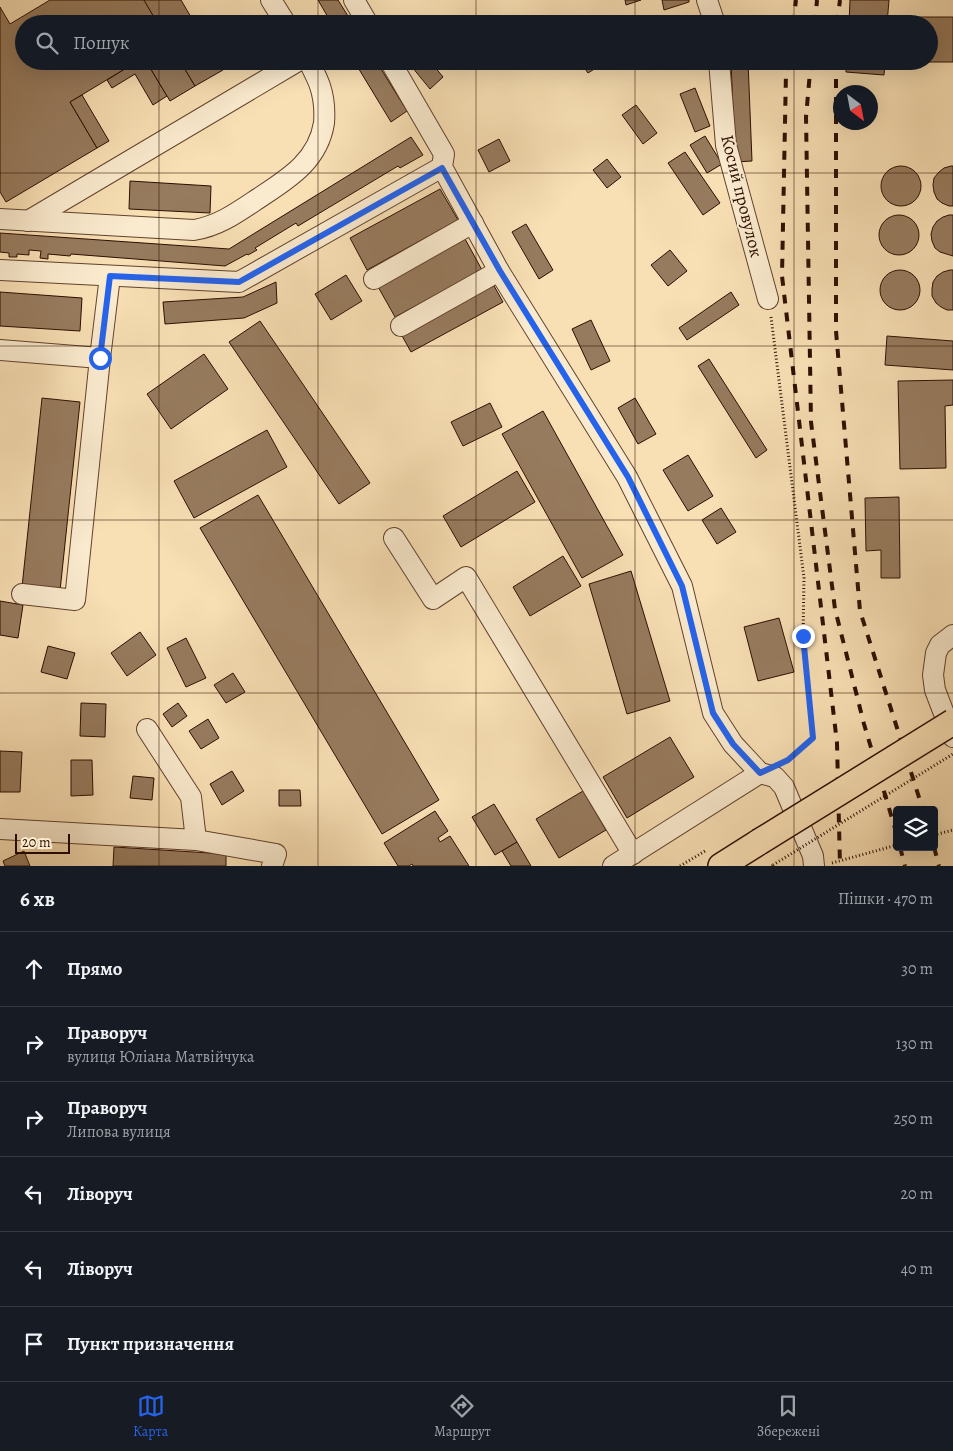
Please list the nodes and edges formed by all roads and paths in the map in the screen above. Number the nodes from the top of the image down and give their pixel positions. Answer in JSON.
{"nodes":[{"id":1,"x":271,"y":0,"type":"edge"},
{"id":2,"x":354,"y":0,"type":"edge"},
{"id":3,"x":707,"y":0,"type":"edge"},
{"id":4,"x":280,"y":15,"type":"edge"},
{"id":5,"x":363,"y":15,"type":"edge"},
{"id":6,"x":712,"y":15,"type":"edge"},
{"id":7,"x":283,"y":70,"type":"edge"},
{"id":8,"x":313,"y":70,"type":"edge"},
{"id":9,"x":395,"y":70,"type":"edge"},
{"id":10,"x":720,"y":70,"type":"edge"},
{"id":11,"x":442,"y":168,"type":"junction"},
{"id":12,"x":0,"y":219,"type":"edge"},
{"id":13,"x":28,"y":220,"type":"junction"},
{"id":14,"x":473,"y":223,"type":"junction"},
{"id":15,"x":0,"y":270,"type":"edge"},
{"id":16,"x":500,"y":271,"type":"junction"},
{"id":17,"x":110,"y":276,"type":"junction"},
{"id":18,"x":374,"y":279,"type":"dead end"},
{"id":19,"x":768,"y":299,"type":"joint"},
{"id":20,"x":401,"y":326,"type":"dead end"},
{"id":21,"x":0,"y":350,"type":"edge"},
{"id":22,"x":100,"y":358,"type":"junction"},
{"id":23,"x":394,"y":538,"type":"dead end"},
{"id":24,"x":22,"y":594,"type":"dead end"},
{"id":25,"x":953,"y":635,"type":"edge"},
{"id":26,"x":953,"y":722,"type":"edge"},
{"id":27,"x":147,"y":729,"type":"dead end"},
{"id":28,"x":953,"y":737,"type":"edge"},
{"id":29,"x":953,"y":754,"type":"edge"},
{"id":30,"x":760,"y":773,"type":"junction"},
{"id":31,"x":0,"y":829,"type":"edge"},
{"id":32,"x":953,"y":830,"type":"edge"},
{"id":33,"x":938,"y":834,"type":"edge"},
{"id":34,"x":196,"y":840,"type":"junction"},
{"id":35,"x":893,"y":846,"type":"edge"},
{"id":36,"x":633,"y":854,"type":"junction"},
{"id":37,"x":822,"y":865,"type":"edge"},
{"id":38,"x":272,"y":866,"type":"edge"},
{"id":39,"x":613,"y":866,"type":"edge"},
{"id":40,"x":721,"y":866,"type":"edge"},
{"id":41,"x":772,"y":866,"type":"edge"}],
"edges":[{"from":1,"to":4,"type":"street"},
{"from":2,"to":5,"type":"street"},
{"from":3,"to":6,"type":"street"},
{"from":7,"to":13,"type":"street"},
{"from":8,"to":13,"type":"street"},
{"from":9,"to":11,"type":"street"},
{"from":10,"to":19,"type":"street","name":"Косий провулок"},
{"from":11,"to":14,"type":"street"},
{"from":11,"to":17,"type":"street"},
{"from":12,"to":13,"type":"street"},
{"from":14,"to":16,"type":"street"},
{"from":14,"to":18,"type":"street"},
{"from":15,"to":17,"type":"street"},
{"from":16,"to":20,"type":"street"},
{"from":16,"to":30,"type":"street"},
{"from":17,"to":22,"type":"street"},
{"from":19,"to":30,"type":"path"},
{"from":21,"to":22,"type":"street"},
{"from":22,"to":24,"type":"street"},
{"from":23,"to":36,"type":"street"},
{"from":25,"to":28,"type":"street"},
{"from":26,"to":40,"type":"main road","bridge":true},
{"from":27,"to":34,"type":"street"},
{"from":29,"to":41,"type":"path","bridge":true},
{"from":30,"to":36,"type":"street"},
{"from":30,"to":37,"type":"street"},
{"from":31,"to":34,"type":"street"},
{"from":32,"to":33,"type":"path"},
{"from":34,"to":38,"type":"street"},
{"from":35,"to":37,"type":"path"},
{"from":36,"to":39,"type":"street"}]}
